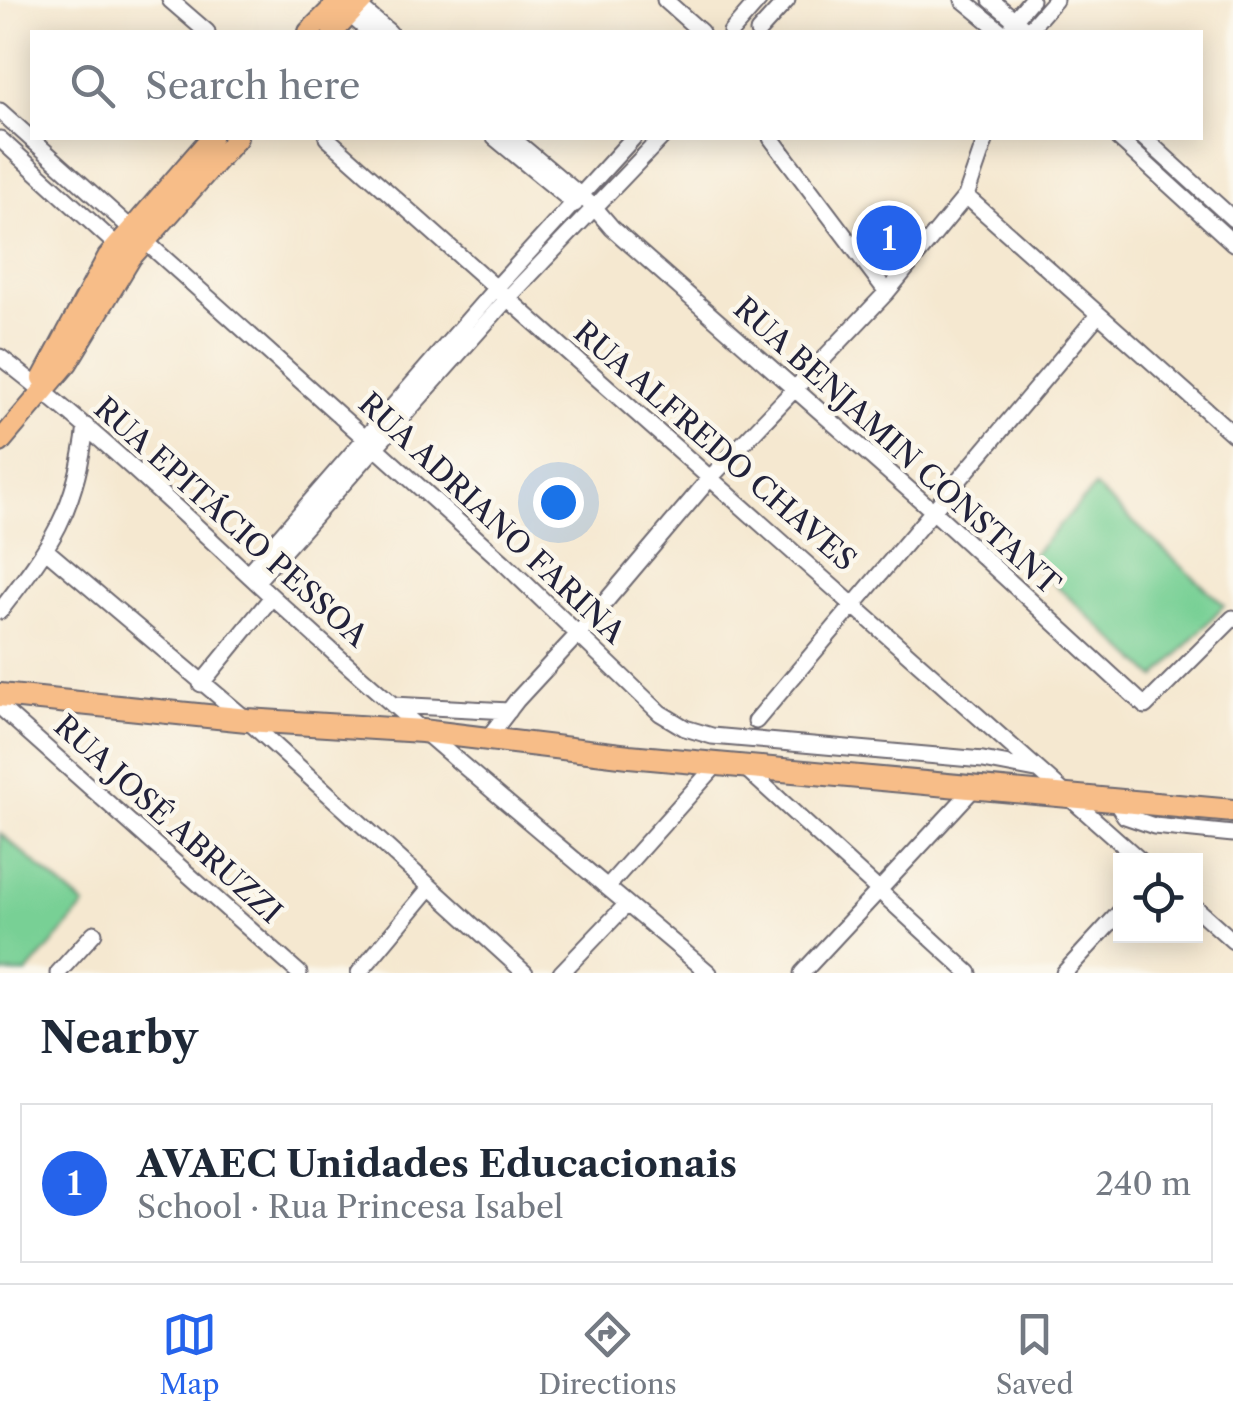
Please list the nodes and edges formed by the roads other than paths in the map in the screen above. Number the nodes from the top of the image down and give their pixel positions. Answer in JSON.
{"nodes":[{"id":1,"x":170,"y":0,"type":"edge"},
{"id":2,"x":665,"y":0,"type":"edge"},
{"id":3,"x":760,"y":0,"type":"edge"},
{"id":4,"x":787,"y":0,"type":"edge"},
{"id":5,"x":964,"y":0,"type":"edge"},
{"id":6,"x":991,"y":0,"type":"edge"},
{"id":7,"x":1032,"y":0,"type":"edge"},
{"id":8,"x":1055,"y":0,"type":"edge"},
{"id":9,"x":348,"y":4,"type":"edge"},
{"id":10,"x":205,"y":30,"type":"edge"},
{"id":11,"x":312,"y":30,"type":"edge"},
{"id":12,"x":334,"y":30,"type":"edge"},
{"id":13,"x":368,"y":30,"type":"edge"},
{"id":14,"x":386,"y":30,"type":"edge"},
{"id":15,"x":699,"y":30,"type":"edge"},
{"id":16,"x":733,"y":30,"type":"edge"},
{"id":17,"x":760,"y":30,"type":"edge"},
{"id":18,"x":1000,"y":30,"type":"edge"},
{"id":19,"x":1022,"y":30,"type":"edge"},
{"id":20,"x":0,"y":111,"type":"edge"},
{"id":21,"x":26,"y":134,"type":"junction"},
{"id":22,"x":30,"y":138,"type":"edge"},
{"id":23,"x":33,"y":140,"type":"edge"},
{"id":24,"x":209,"y":140,"type":"edge"},
{"id":25,"x":234,"y":140,"type":"edge"},
{"id":26,"x":329,"y":140,"type":"edge"},
{"id":27,"x":498,"y":140,"type":"edge"},
{"id":28,"x":514,"y":140,"type":"edge"},
{"id":29,"x":632,"y":140,"type":"edge"},
{"id":30,"x":659,"y":140,"type":"edge"},
{"id":31,"x":773,"y":140,"type":"edge"},
{"id":32,"x":985,"y":140,"type":"edge"},
{"id":33,"x":1120,"y":140,"type":"edge"},
{"id":34,"x":1146,"y":140,"type":"edge"},
{"id":35,"x":4,"y":150,"type":"edge"},
{"id":36,"x":966,"y":196,"type":"junction"},
{"id":37,"x":576,"y":199,"type":"junction"},
{"id":38,"x":591,"y":211,"type":"junction"},
{"id":39,"x":1233,"y":218,"type":"edge"},
{"id":40,"x":138,"y":234,"type":"junction"},
{"id":41,"x":1233,"y":243,"type":"edge"},
{"id":42,"x":124,"y":251,"type":"junction"},
{"id":43,"x":887,"y":292,"type":"junction"},
{"id":44,"x":501,"y":293,"type":"junction"},
{"id":45,"x":1098,"y":316,"type":"junction"},
{"id":46,"x":0,"y":357,"type":"edge"},
{"id":47,"x":792,"y":389,"type":"junction"},
{"id":48,"x":40,"y":391,"type":"junction"},
{"id":49,"x":86,"y":426,"type":"junction"},
{"id":50,"x":1233,"y":434,"type":"edge"},
{"id":51,"x":0,"y":442,"type":"edge"},
{"id":52,"x":370,"y":442,"type":"junction"},
{"id":53,"x":711,"y":477,"type":"junction"},
{"id":54,"x":932,"y":510,"type":"junction"},
{"id":55,"x":47,"y":551,"type":"junction"},
{"id":56,"x":252,"y":578,"type":"junction"},
{"id":57,"x":272,"y":597,"type":"junction"},
{"id":58,"x":854,"y":605,"type":"junction"},
{"id":59,"x":0,"y":611,"type":"edge"},
{"id":60,"x":1233,"y":618,"type":"edge"},
{"id":61,"x":578,"y":633,"type":"junction"},
{"id":62,"x":201,"y":684,"type":"junction"},
{"id":63,"x":0,"y":696,"type":"edge"},
{"id":64,"x":392,"y":704,"type":"junction"},
{"id":65,"x":0,"y":706,"type":"edge"},
{"id":66,"x":508,"y":710,"type":"junction"},
{"id":67,"x":248,"y":720,"type":"junction"},
{"id":68,"x":756,"y":721,"type":"dead end"},
{"id":69,"x":422,"y":732,"type":"junction"},
{"id":70,"x":487,"y":739,"type":"junction"},
{"id":71,"x":718,"y":763,"type":"junction"},
{"id":72,"x":743,"y":766,"type":"junction"},
{"id":73,"x":1036,"y":770,"type":"junction"},
{"id":74,"x":976,"y":786,"type":"junction"},
{"id":75,"x":1066,"y":796,"type":"junction"},
{"id":76,"x":1115,"y":801,"type":"junction"},
{"id":77,"x":1233,"y":811,"type":"edge"},
{"id":78,"x":1233,"y":834,"type":"edge"},
{"id":79,"x":1134,"y":853,"type":"edge"},
{"id":80,"x":608,"y":886,"type":"junction"},
{"id":81,"x":429,"y":889,"type":"junction"},
{"id":82,"x":876,"y":890,"type":"junction"},
{"id":83,"x":627,"y":904,"type":"junction"},
{"id":84,"x":1203,"y":914,"type":"edge"},
{"id":85,"x":1113,"y":920,"type":"edge"},
{"id":86,"x":94,"y":933,"type":"dead end"},
{"id":87,"x":1233,"y":942,"type":"edge"},
{"id":88,"x":58,"y":973,"type":"edge"},
{"id":89,"x":299,"y":973,"type":"edge"},
{"id":90,"x":359,"y":973,"type":"edge"},
{"id":91,"x":526,"y":973,"type":"edge"},
{"id":92,"x":561,"y":973,"type":"edge"},
{"id":93,"x":708,"y":973,"type":"edge"},
{"id":94,"x":802,"y":973,"type":"edge"},
{"id":95,"x":969,"y":973,"type":"edge"},
{"id":96,"x":1064,"y":973,"type":"edge"}],
"edges":[{"from":1,"to":10,"type":"street"},
{"from":2,"to":15,"type":"street"},
{"from":3,"to":16,"type":"street"},
{"from":4,"to":17,"type":"street"},
{"from":5,"to":18,"type":"street"},
{"from":6,"to":19,"type":"street"},
{"from":7,"to":19,"type":"street"},
{"from":8,"to":19,"type":"street"},
{"from":9,"to":11,"type":"main road"},
{"from":9,"to":12,"type":"main road"},
{"from":9,"to":13,"type":"street"},
{"from":9,"to":14,"type":"street"},
{"from":20,"to":21,"type":"street","name":"RUA ADRIANO FARINA"},
{"from":21,"to":22,"type":"street","name":"RUA ADRIANO FARINA"},
{"from":21,"to":35,"type":"street"},
{"from":23,"to":40,"type":"street","name":"RUA ADRIANO FARINA"},
{"from":24,"to":40,"type":"main road"},
{"from":25,"to":40,"type":"main road"},
{"from":26,"to":44,"type":"street","name":"RUA ALFREDO CHAVES"},
{"from":27,"to":37,"type":"street","name":"RUA BENJAMIN CONSTANT"},
{"from":28,"to":37,"type":"street","name":"RUA BENJAMIN CONSTANT"},
{"from":29,"to":37,"type":"street"},
{"from":30,"to":38,"type":"street"},
{"from":31,"to":43,"type":"street"},
{"from":32,"to":36,"type":"street"},
{"from":33,"to":41,"type":"street"},
{"from":34,"to":39,"type":"street"},
{"from":35,"to":42,"type":"street"},
{"from":36,"to":43,"type":"street"},
{"from":36,"to":45,"type":"street"},
{"from":37,"to":38,"type":"street","name":"RUA BENJAMIN CONSTANT"},
{"from":37,"to":44,"type":"street"},
{"from":38,"to":44,"type":"street"},
{"from":38,"to":47,"type":"street","name":"RUA BENJAMIN CONSTANT"},
{"from":40,"to":42,"type":"main road"},
{"from":40,"to":52,"type":"street","name":"RUA ADRIANO FARINA"},
{"from":42,"to":48,"type":"main road"},
{"from":43,"to":47,"type":"street"},
{"from":44,"to":52,"type":"street"},
{"from":44,"to":53,"type":"street","name":"RUA ALFREDO CHAVES"},
{"from":45,"to":50,"type":"street"},
{"from":45,"to":54,"type":"street"},
{"from":46,"to":48,"type":"street","name":"RUA EPITÁCIO PESSOA"},
{"from":47,"to":53,"type":"street"},
{"from":47,"to":54,"type":"street","name":"RUA BENJAMIN CONSTANT"},
{"from":48,"to":49,"type":"street","name":"RUA EPITÁCIO PESSOA"},
{"from":48,"to":51,"type":"main road"},
{"from":49,"to":55,"type":"street"},
{"from":49,"to":56,"type":"street","name":"RUA EPITÁCIO PESSOA"},
{"from":52,"to":56,"type":"street"},
{"from":52,"to":61,"type":"street","name":"RUA ADRIANO FARINA"},
{"from":53,"to":58,"type":"street","name":"RUA ALFREDO CHAVES"},
{"from":53,"to":61,"type":"street"},
{"from":54,"to":58,"type":"street"},
{"from":54,"to":60,"type":"street","name":"RUA BENJAMIN CONSTANT"},
{"from":55,"to":59,"type":"street"},
{"from":55,"to":62,"type":"street"},
{"from":56,"to":57,"type":"street","name":"RUA EPITÁCIO PESSOA"},
{"from":57,"to":62,"type":"street"},
{"from":57,"to":64,"type":"street","name":"RUA EPITÁCIO PESSOA"},
{"from":58,"to":68,"type":"street"},
{"from":58,"to":73,"type":"street","name":"RUA ALFREDO CHAVES"},
{"from":61,"to":66,"type":"street"},
{"from":61,"to":73,"type":"street","name":"RUA ADRIANO FARINA"},
{"from":62,"to":67,"type":"street"},
{"from":63,"to":67,"type":"highway"},
{"from":64,"to":66,"type":"street"},
{"from":64,"to":69,"type":"street","name":"RUA EPITÁCIO PESSOA"},
{"from":65,"to":89,"type":"street","name":"RUA JOSÉ ABRUZZI"},
{"from":66,"to":70,"type":"street"},
{"from":67,"to":69,"type":"highway"},
{"from":67,"to":81,"type":"street"},
{"from":69,"to":70,"type":"highway"},
{"from":69,"to":80,"type":"street","name":"RUA EPITÁCIO PESSOA"},
{"from":70,"to":71,"type":"highway"},
{"from":71,"to":72,"type":"highway"},
{"from":71,"to":80,"type":"street"},
{"from":72,"to":74,"type":"highway"},
{"from":72,"to":82,"type":"street"},
{"from":73,"to":75,"type":"street","name":"RUA ALFREDO CHAVES"},
{"from":74,"to":75,"type":"highway"},
{"from":74,"to":82,"type":"street"},
{"from":75,"to":76,"type":"highway"},
{"from":75,"to":79,"type":"street","name":"RUA ALFREDO CHAVES"},
{"from":76,"to":77,"type":"highway"},
{"from":76,"to":78,"type":"street"},
{"from":80,"to":83,"type":"street","name":"RUA EPITÁCIO PESSOA"},
{"from":81,"to":90,"type":"street"},
{"from":81,"to":91,"type":"street"},
{"from":82,"to":94,"type":"street"},
{"from":82,"to":95,"type":"street"},
{"from":83,"to":92,"type":"street"},
{"from":83,"to":93,"type":"street","name":"RUA EPITÁCIO PESSOA"},
{"from":84,"to":87,"type":"street"},
{"from":85,"to":96,"type":"street"},
{"from":86,"to":88,"type":"street"}]}
